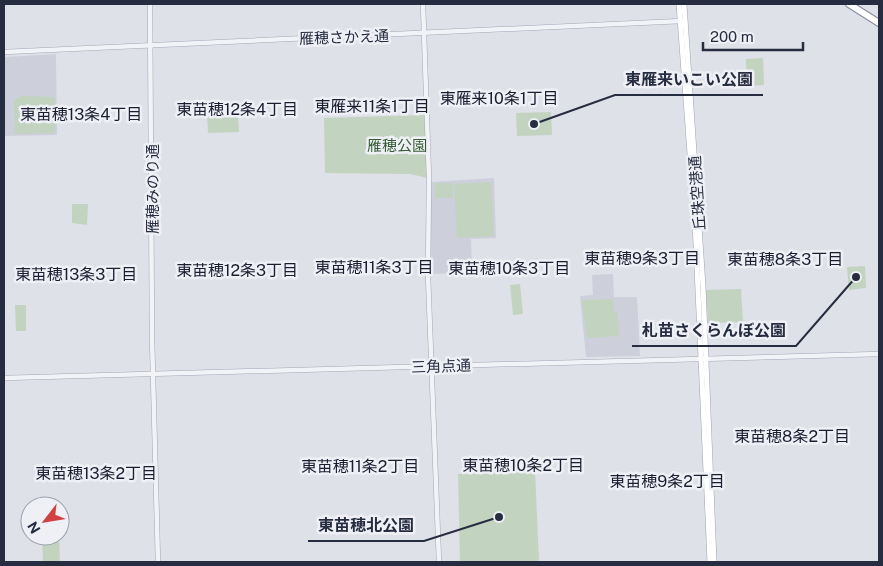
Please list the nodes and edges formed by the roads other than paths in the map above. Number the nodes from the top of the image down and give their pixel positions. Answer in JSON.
{"nodes":[{"id":1,"x":150,"y":4,"type":"edge"},
{"id":2,"x":423,"y":4,"type":"edge"},
{"id":3,"x":679,"y":4,"type":"edge"},
{"id":4,"x":684,"y":4,"type":"edge"},
{"id":5,"x":849,"y":4,"type":"edge"},
{"id":6,"x":683,"y":21,"type":"junction"},
{"id":7,"x":879,"y":23,"type":"edge"},
{"id":8,"x":424,"y":34,"type":"junction"},
{"id":9,"x":152,"y":45,"type":"junction"},
{"id":10,"x":4,"y":52,"type":"edge"},
{"id":11,"x":879,"y":354,"type":"edge"},
{"id":12,"x":704,"y":359,"type":"junction"},
{"id":13,"x":430,"y":366,"type":"junction"},
{"id":14,"x":153,"y":374,"type":"junction"},
{"id":15,"x":4,"y":378,"type":"edge"},
{"id":16,"x":158,"y":562,"type":"edge"},
{"id":17,"x":439,"y":562,"type":"edge"},
{"id":18,"x":710,"y":562,"type":"edge"},
{"id":19,"x":714,"y":562,"type":"edge"}],
"edges":[{"from":1,"to":9,"type":"street","name":"雁穂みのり通"},
{"from":2,"to":8,"type":"street"},
{"from":3,"to":6,"type":"main road","name":"丘珠空港通"},
{"from":4,"to":6,"type":"main road","name":"丘珠空港通"},
{"from":5,"to":7,"type":"highway"},
{"from":6,"to":8,"type":"street","name":"雁穂さかえ通"},
{"from":6,"to":12,"type":"main road","name":"丘珠空港通"},
{"from":8,"to":9,"type":"street","name":"雁穂さかえ通"},
{"from":8,"to":13,"type":"street"},
{"from":9,"to":10,"type":"street","name":"雁穂さかえ通"},
{"from":9,"to":14,"type":"street","name":"雁穂みのり通"},
{"from":11,"to":12,"type":"street","name":"三角点通"},
{"from":12,"to":13,"type":"street","name":"三角点通"},
{"from":12,"to":18,"type":"main road","name":"丘珠空港通"},
{"from":12,"to":19,"type":"main road","name":"丘珠空港通"},
{"from":13,"to":14,"type":"street","name":"三角点通"},
{"from":13,"to":17,"type":"street"},
{"from":14,"to":15,"type":"street","name":"三角点通"},
{"from":14,"to":16,"type":"street","name":"雁穂みのり通"}]}
